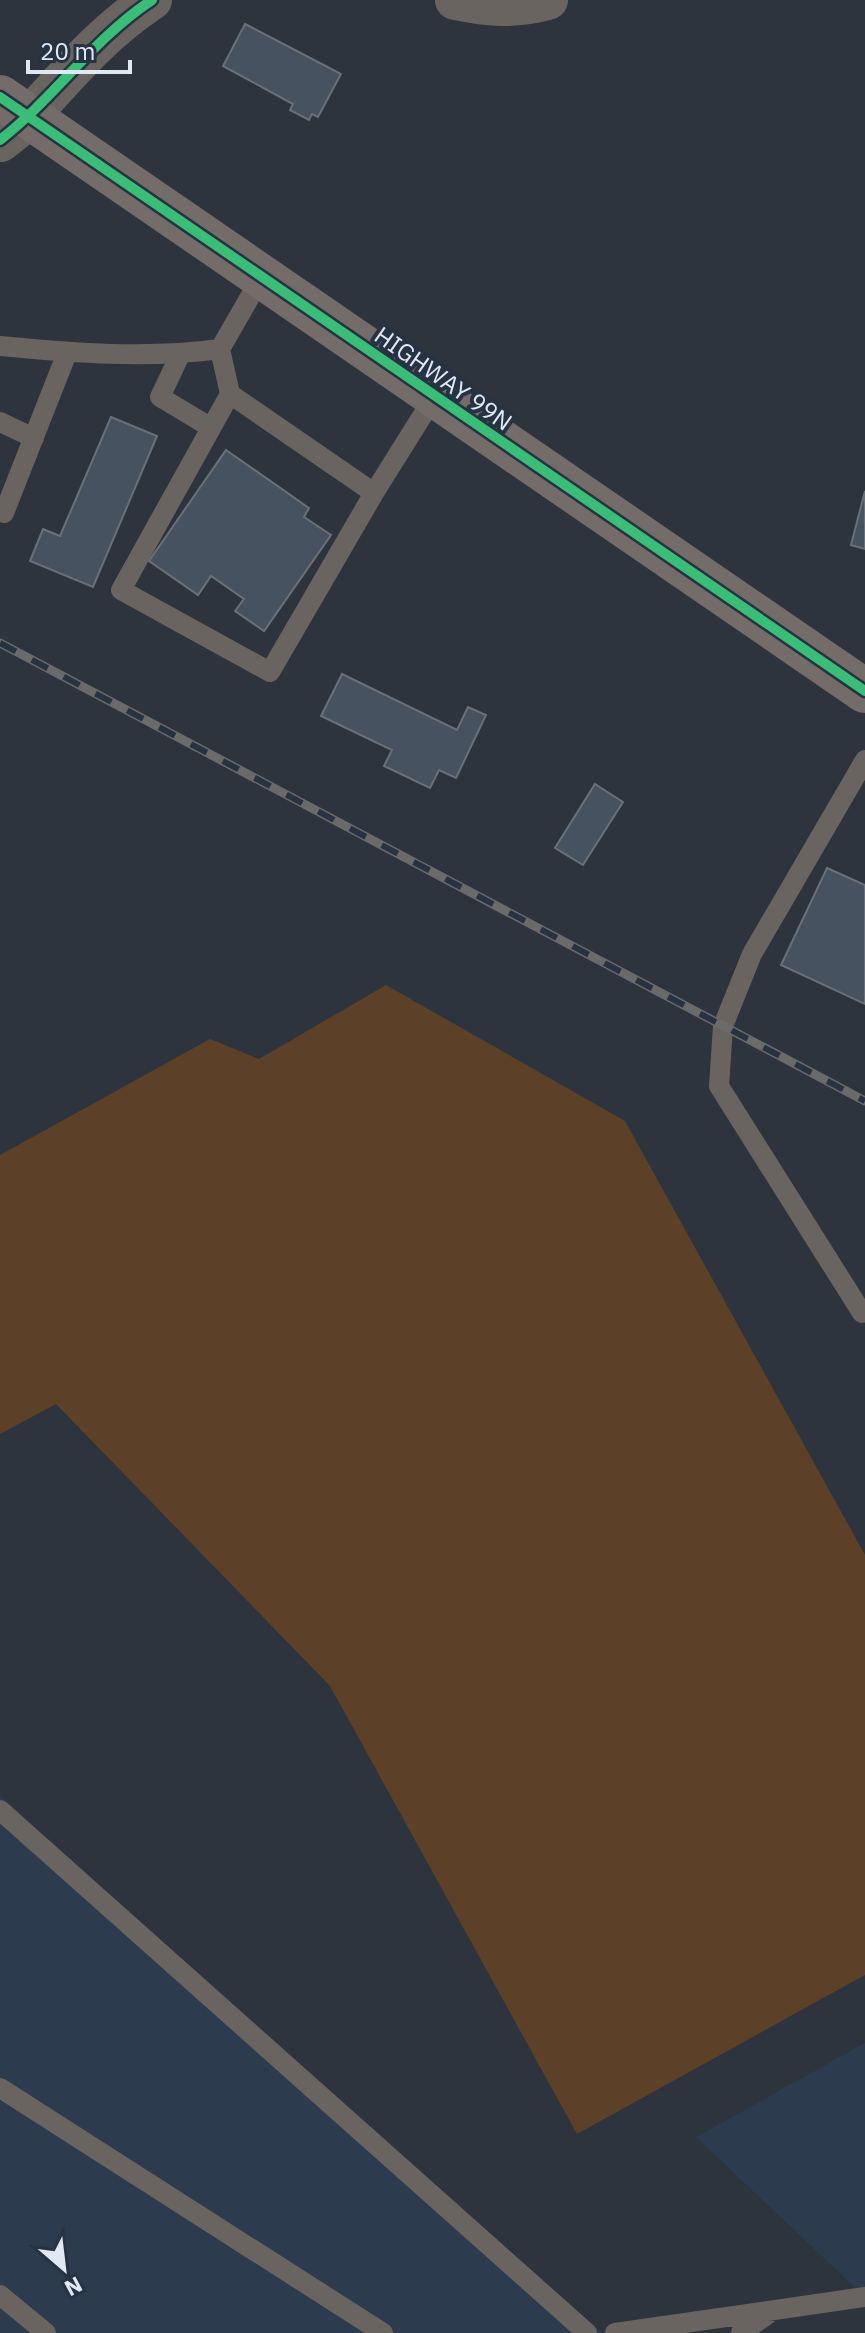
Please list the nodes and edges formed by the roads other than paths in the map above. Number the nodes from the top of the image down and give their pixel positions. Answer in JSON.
{"nodes":[{"id":1,"x":152,"y":0,"type":"edge"},
{"id":2,"x":455,"y":0,"type":"edge"},
{"id":3,"x":548,"y":0,"type":"edge"},
{"id":4,"x":10,"y":118,"type":"edge"},
{"id":5,"x":262,"y":276,"type":"junction"},
{"id":6,"x":0,"y":346,"type":"edge"},
{"id":7,"x":220,"y":349,"type":"junction"},
{"id":8,"x":67,"y":353,"type":"junction"},
{"id":9,"x":180,"y":355,"type":"junction"},
{"id":10,"x":230,"y":394,"type":"junction"},
{"id":11,"x":434,"y":397,"type":"junction"},
{"id":12,"x":0,"y":422,"type":"edge"},
{"id":13,"x":210,"y":427,"type":"junction"},
{"id":14,"x":34,"y":438,"type":"junction"},
{"id":15,"x":374,"y":493,"type":"junction"},
{"id":16,"x":4,"y":513,"type":"dead end"},
{"id":17,"x":865,"y":691,"type":"edge"},
{"id":18,"x":865,"y":760,"type":"edge"},
{"id":19,"x":862,"y":1313,"type":"dead end"},
{"id":20,"x":0,"y":1810,"type":"edge"},
{"id":21,"x":0,"y":2088,"type":"edge"},
{"id":22,"x":0,"y":2295,"type":"edge"},
{"id":23,"x":865,"y":2297,"type":"edge"},
{"id":24,"x":775,"y":2310,"type":"junction"},
{"id":25,"x":46,"y":2333,"type":"edge"},
{"id":26,"x":383,"y":2333,"type":"edge"},
{"id":27,"x":587,"y":2333,"type":"edge"},
{"id":28,"x":615,"y":2333,"type":"edge"},
{"id":29,"x":741,"y":2333,"type":"edge"}],
"edges":[{"from":1,"to":4,"type":"street"},
{"from":2,"to":3,"type":"street"},
{"from":4,"to":5,"type":"main road","name":"HIGHWAY 99N"},
{"from":5,"to":7,"type":"lane"},
{"from":5,"to":11,"type":"main road","name":"HIGHWAY 99N"},
{"from":6,"to":8,"type":"lane"},
{"from":7,"to":9,"type":"lane"},
{"from":7,"to":10,"type":"lane"},
{"from":8,"to":9,"type":"lane"},
{"from":8,"to":14,"type":"lane"},
{"from":9,"to":13,"type":"lane"},
{"from":10,"to":13,"type":"lane"},
{"from":10,"to":15,"type":"lane"},
{"from":11,"to":15,"type":"lane"},
{"from":11,"to":17,"type":"main road","name":"HIGHWAY 99N"},
{"from":12,"to":14,"type":"lane"},
{"from":13,"to":15,"type":"lane"},
{"from":14,"to":16,"type":"lane"},
{"from":18,"to":19,"type":"lane"},
{"from":20,"to":27,"type":"lane"},
{"from":21,"to":26,"type":"lane"},
{"from":22,"to":25,"type":"lane"},
{"from":23,"to":24,"type":"lane"},
{"from":24,"to":28,"type":"lane"},
{"from":24,"to":29,"type":"lane"}]}
